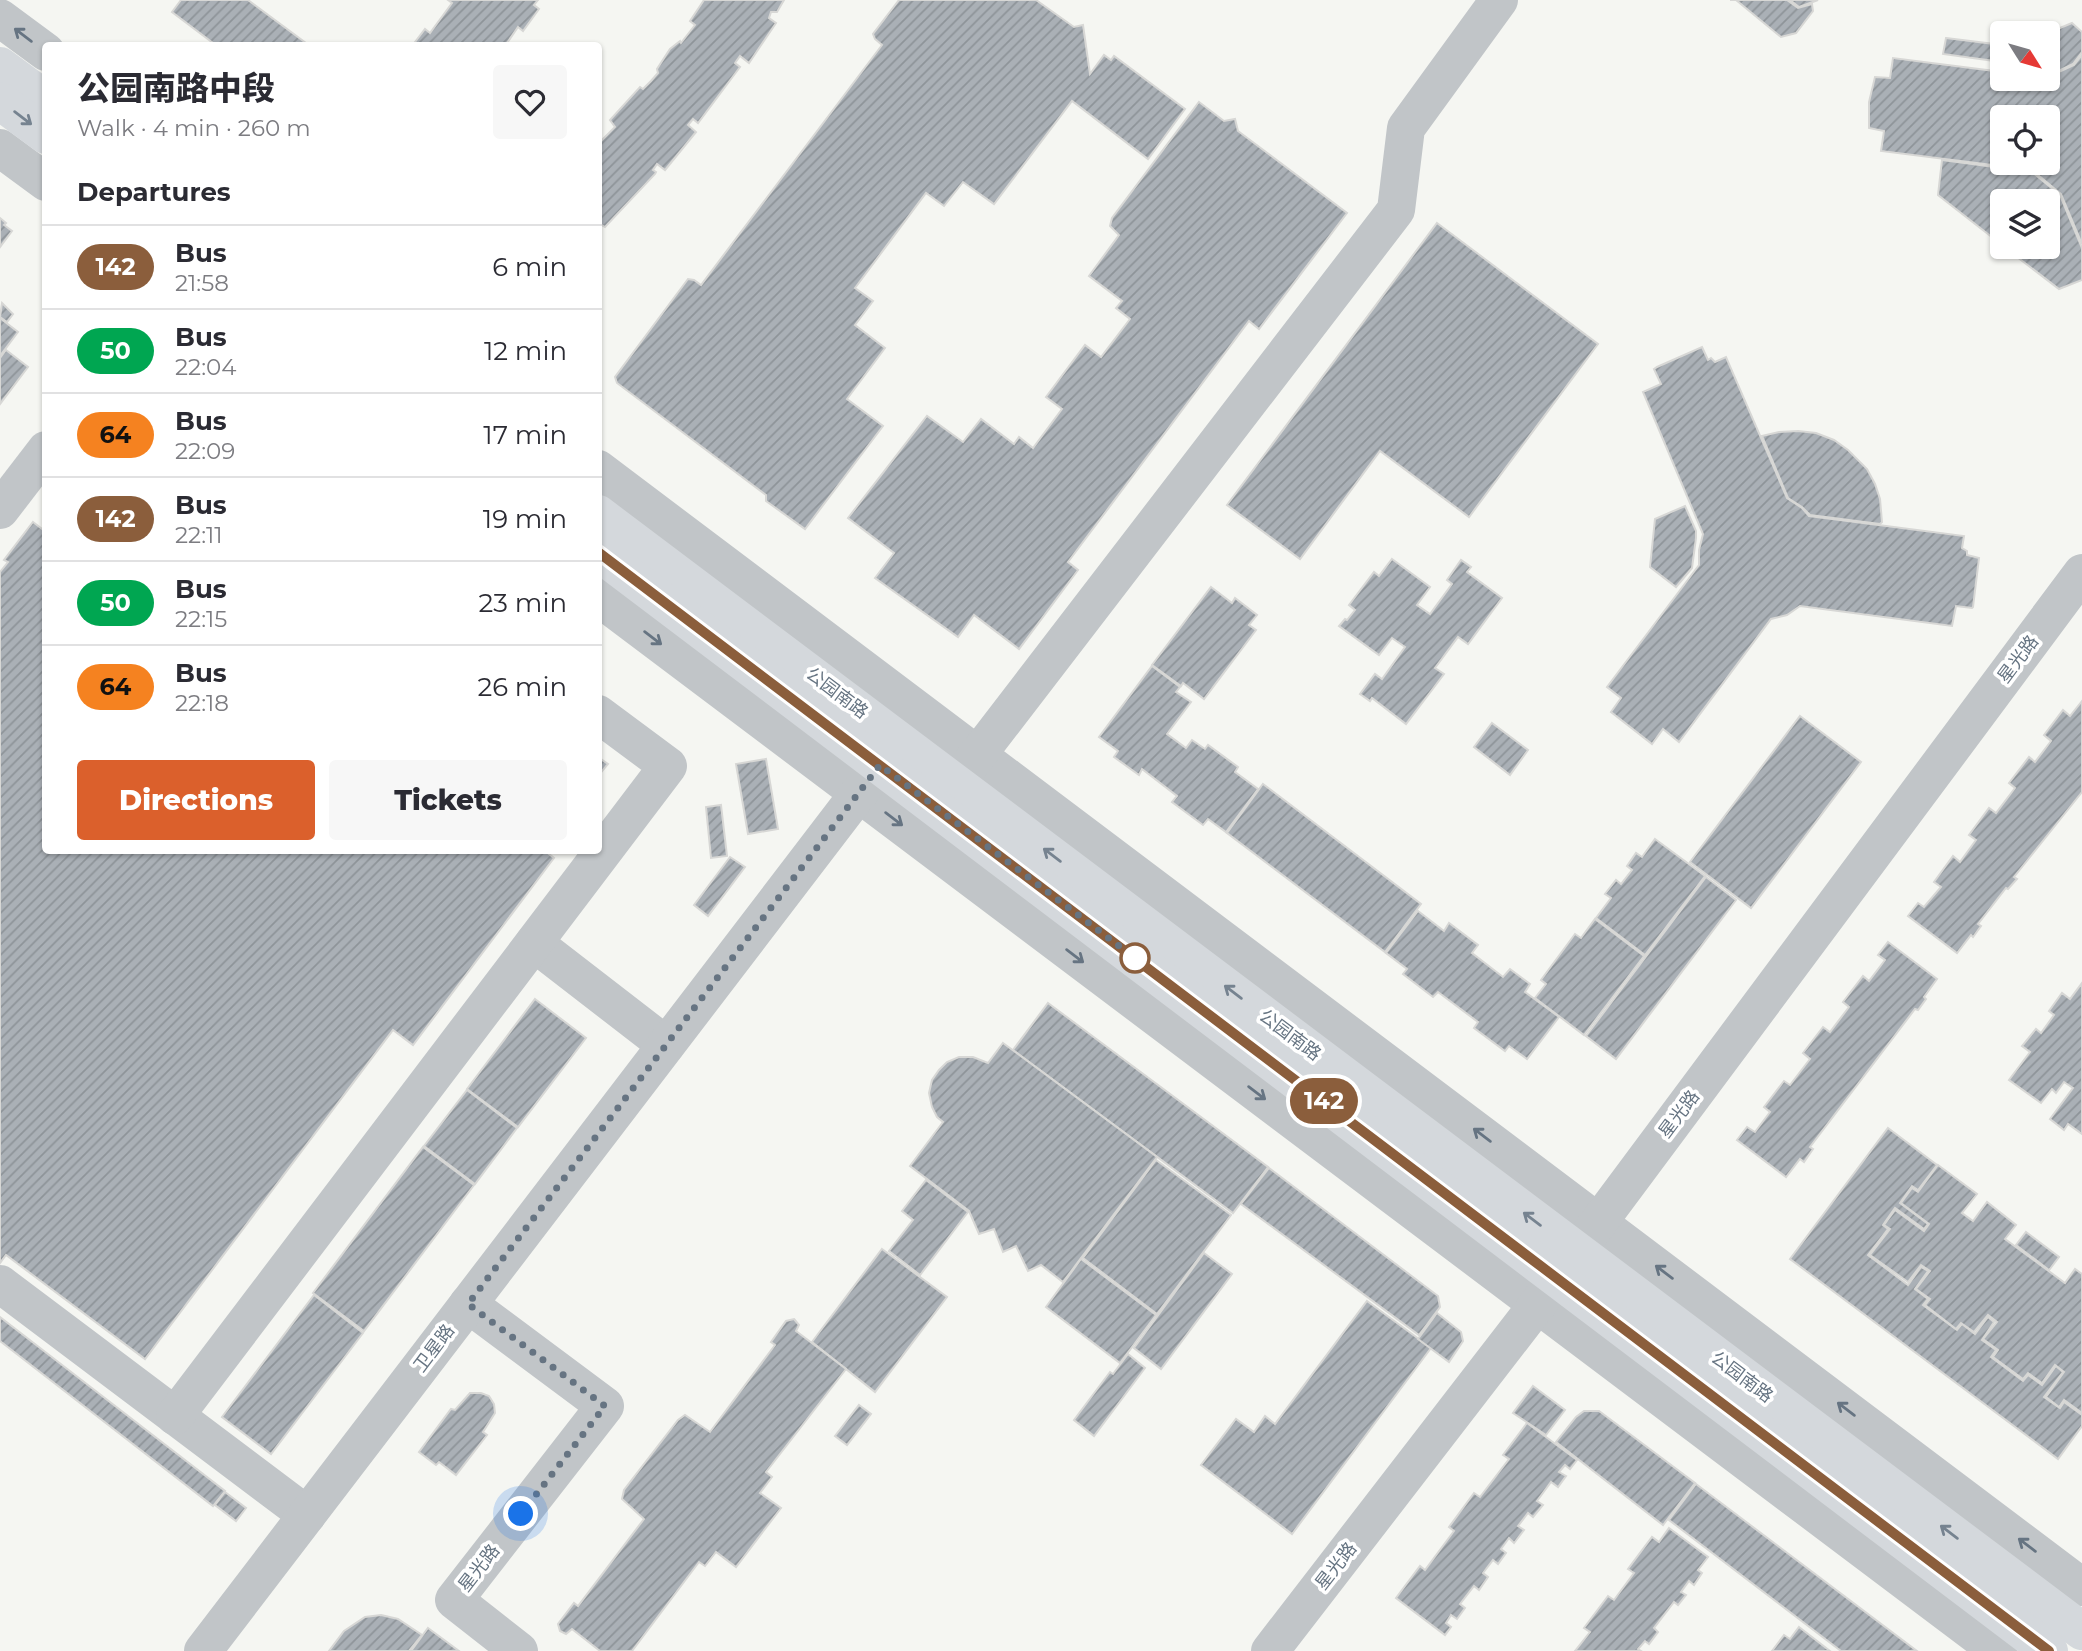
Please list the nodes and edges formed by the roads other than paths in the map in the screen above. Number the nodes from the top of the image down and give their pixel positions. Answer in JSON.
{"nodes":[{"id":1,"x":1499,"y":0,"type":"edge"},
{"id":2,"x":0,"y":18,"type":"edge"},
{"id":3,"x":42,"y":49,"type":"edge"},
{"id":4,"x":0,"y":66,"type":"edge"},
{"id":5,"x":42,"y":97,"type":"edge"},
{"id":6,"x":0,"y":100,"type":"edge"},
{"id":7,"x":42,"y":132,"type":"edge"},
{"id":8,"x":0,"y":148,"type":"edge"},
{"id":9,"x":42,"y":179,"type":"edge"},
{"id":10,"x":42,"y":455,"type":"edge"},
{"id":11,"x":602,"y":473,"type":"edge"},
{"id":12,"x":0,"y":510,"type":"edge"},
{"id":13,"x":602,"y":517,"type":"edge"},
{"id":14,"x":602,"y":555,"type":"edge"},
{"id":15,"x":2082,"y":573,"type":"edge"},
{"id":16,"x":602,"y":599,"type":"edge"},
{"id":17,"x":602,"y":716,"type":"edge"},
{"id":18,"x":890,"y":752,"type":"junction"},
{"id":19,"x":967,"y":768,"type":"junction"},
{"id":20,"x":602,"y":853,"type":"edge"},
{"id":21,"x":601,"y":854,"type":"edge"},
{"id":22,"x":534,"y":943,"type":"junction"},
{"id":23,"x":666,"y":1045,"type":"junction"},
{"id":24,"x":1598,"y":1223,"type":"junction"},
{"id":25,"x":1557,"y":1279,"type":"junction"},
{"id":26,"x":0,"y":1284,"type":"edge"},
{"id":27,"x":468,"y":1304,"type":"junction"},
{"id":28,"x":175,"y":1416,"type":"junction"},
{"id":29,"x":307,"y":1516,"type":"junction"},
{"id":30,"x":2082,"y":1587,"type":"edge"},
{"id":31,"x":2082,"y":1632,"type":"edge"},
{"id":32,"x":203,"y":1651,"type":"edge"},
{"id":33,"x":519,"y":1651,"type":"edge"},
{"id":34,"x":1270,"y":1651,"type":"edge"},
{"id":35,"x":1998,"y":1651,"type":"edge"},
{"id":36,"x":2049,"y":1651,"type":"edge"}],
"edges":[{"from":1,"to":19,"type":"street"},
{"from":3,"to":2,"type":"street","one_way":true},
{"from":4,"to":5,"type":"main road"},
{"from":6,"to":7,"type":"main road","one_way":true},
{"from":8,"to":9,"type":"street"},
{"from":10,"to":12,"type":"street"},
{"from":11,"to":18,"type":"street"},
{"from":13,"to":18,"type":"main road","name":"公园南路"},
{"from":14,"to":18,"type":"main road","name":"公园南路"},
{"from":15,"to":24,"type":"street","name":"星光路"},
{"from":16,"to":18,"type":"street","one_way":true},
{"from":17,"to":20,"type":"street"},
{"from":18,"to":19,"type":"main road","name":"公园南路"},
{"from":18,"to":23,"type":"street","name":"卫星路"},
{"from":18,"to":25,"type":"main road","name":"公园南路","one_way":true},
{"from":24,"to":19,"type":"street","one_way":true},
{"from":25,"to":19,"type":"main road","name":"公园南路","one_way":true},
{"from":21,"to":22,"type":"street"},
{"from":22,"to":23,"type":"street"},
{"from":22,"to":28,"type":"street"},
{"from":23,"to":27,"type":"street","name":"卫星路"},
{"from":24,"to":25,"type":"street","name":"星光路"},
{"from":30,"to":24,"type":"street","one_way":true},
{"from":31,"to":25,"type":"main road","name":"公园南路","one_way":true},
{"from":25,"to":34,"type":"street","name":"星光路"},
{"from":25,"to":35,"type":"street"},
{"from":25,"to":36,"type":"main road","name":"公园南路"},
{"from":26,"to":28,"type":"street"},
{"from":27,"to":29,"type":"street","name":"卫星路"},
{"from":27,"to":33,"type":"street","name":"星光路"},
{"from":28,"to":29,"type":"street"},
{"from":29,"to":32,"type":"street","name":"卫星路"}]}
